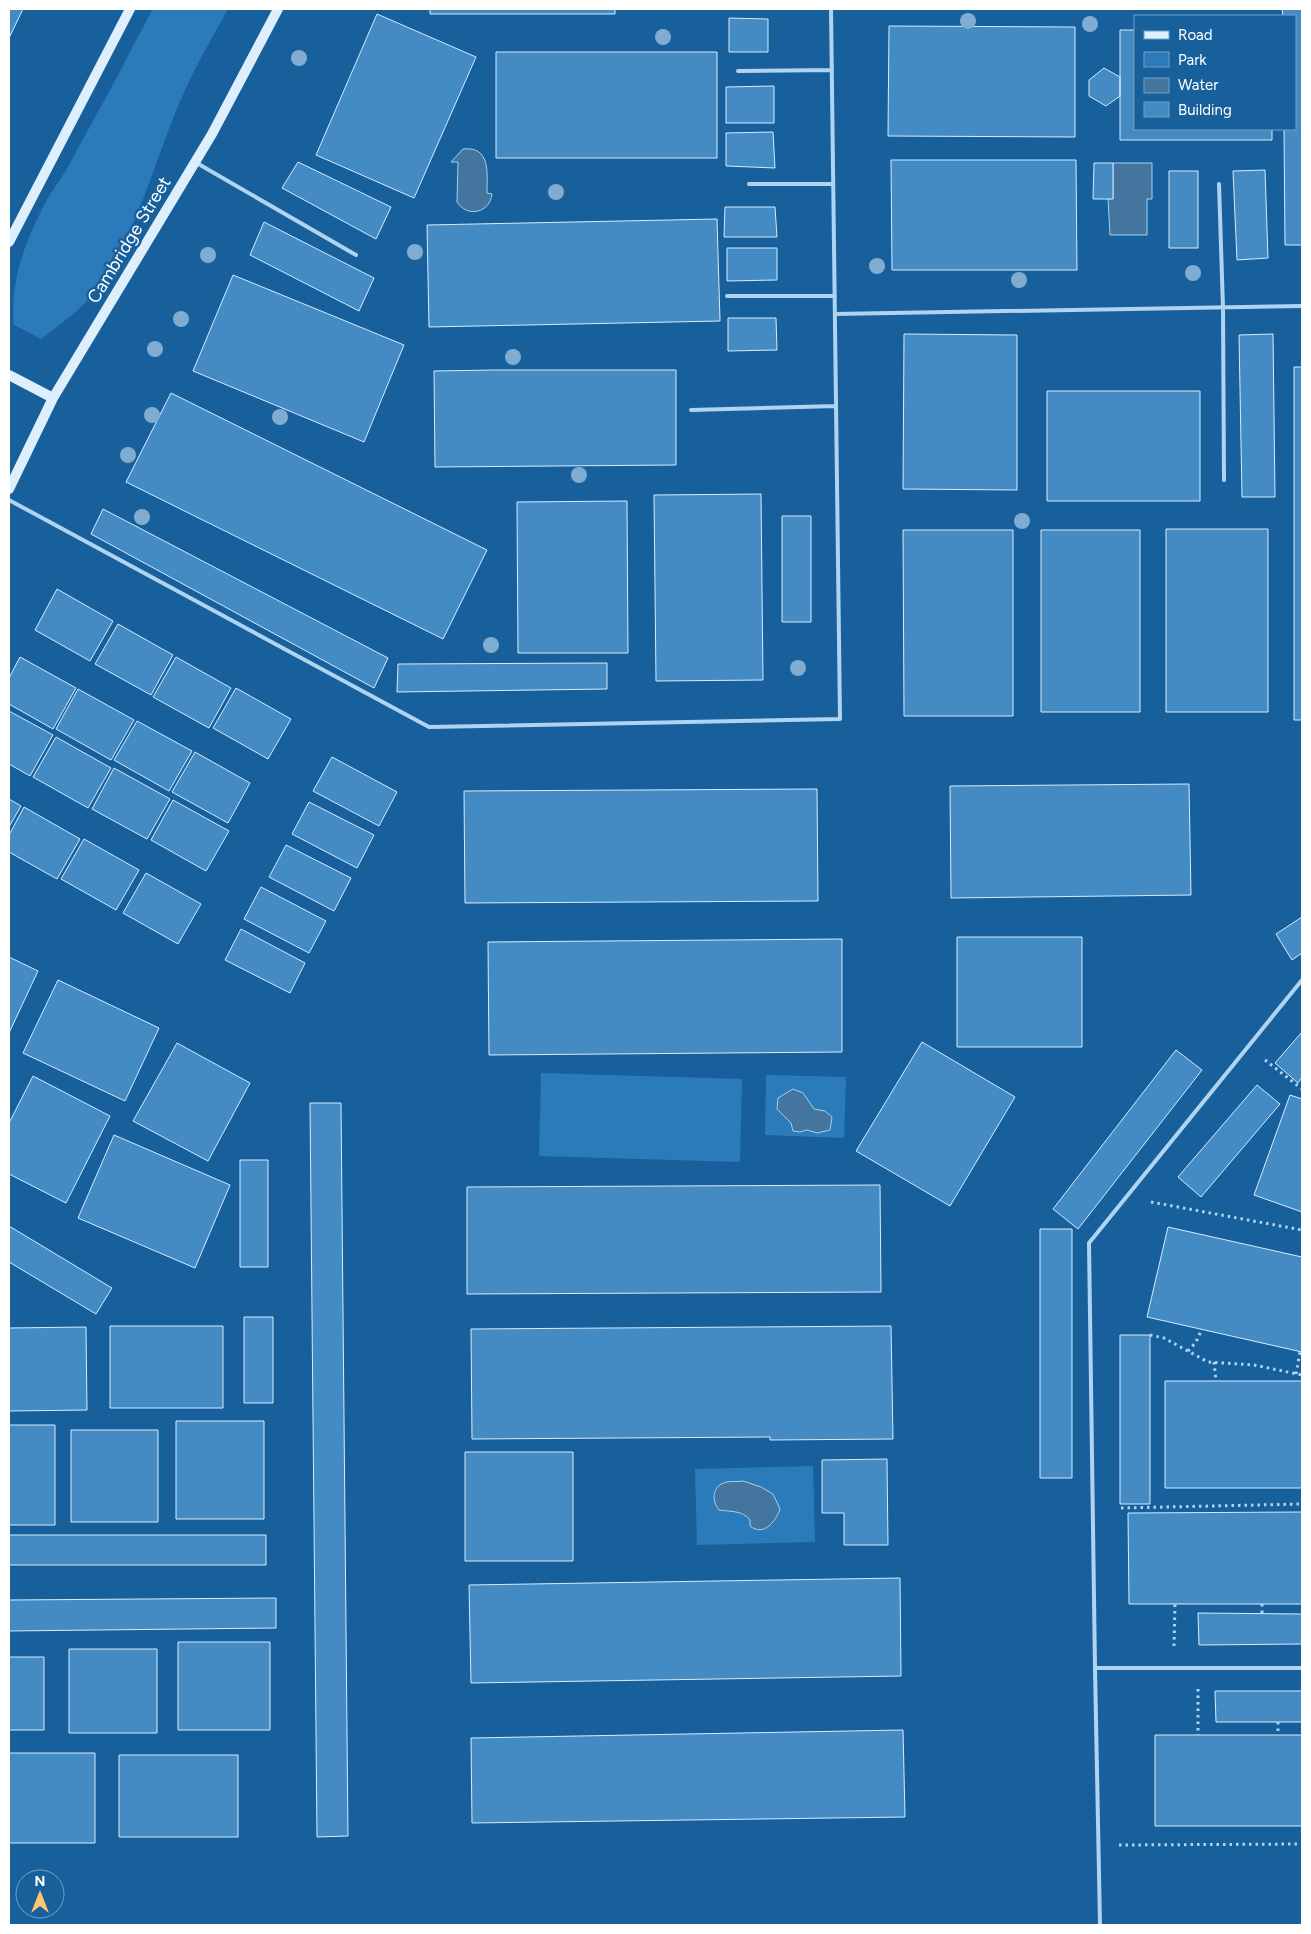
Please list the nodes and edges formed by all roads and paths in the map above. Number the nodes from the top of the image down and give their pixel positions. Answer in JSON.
{"nodes":[{"id":1,"x":130,"y":9,"type":"edge"},
{"id":2,"x":278,"y":9,"type":"edge"},
{"id":3,"x":831,"y":9,"type":"edge"},
{"id":4,"x":832,"y":70,"type":"junction"},
{"id":5,"x":738,"y":72,"type":"dead end"},
{"id":6,"x":195,"y":162,"type":"junction"},
{"id":7,"x":749,"y":184,"type":"dead end"},
{"id":8,"x":834,"y":184,"type":"junction"},
{"id":9,"x":1218,"y":184,"type":"dead end"},
{"id":10,"x":9,"y":242,"type":"edge"},
{"id":11,"x":356,"y":255,"type":"dead end"},
{"id":12,"x":727,"y":296,"type":"dead end"},
{"id":13,"x":834,"y":296,"type":"junction"},
{"id":14,"x":1302,"y":306,"type":"edge"},
{"id":15,"x":1223,"y":308,"type":"junction"},
{"id":16,"x":834,"y":314,"type":"junction"},
{"id":17,"x":9,"y":375,"type":"edge"},
{"id":18,"x":53,"y":398,"type":"junction"},
{"id":19,"x":836,"y":406,"type":"junction"},
{"id":20,"x":691,"y":410,"type":"dead end"},
{"id":21,"x":1224,"y":480,"type":"dead end"},
{"id":22,"x":9,"y":489,"type":"edge"},
{"id":23,"x":9,"y":500,"type":"edge"},
{"id":24,"x":1302,"y":980,"type":"edge"},
{"id":25,"x":1247,"y":1046,"type":"junction"},
{"id":26,"x":1302,"y":1089,"type":"edge"},
{"id":27,"x":1126,"y":1197,"type":"junction"},
{"id":28,"x":1302,"y":1230,"type":"edge"},
{"id":29,"x":1202,"y":1329,"type":"dead end"},
{"id":30,"x":1150,"y":1335,"type":"dead end"},
{"id":31,"x":1188,"y":1351,"type":"junction"},
{"id":32,"x":1300,"y":1352,"type":"dead end"},
{"id":33,"x":1214,"y":1362,"type":"junction"},
{"id":34,"x":1296,"y":1374,"type":"junction"},
{"id":35,"x":1302,"y":1375,"type":"edge"},
{"id":36,"x":1216,"y":1381,"type":"dead end"},
{"id":37,"x":1302,"y":1504,"type":"edge"},
{"id":38,"x":1121,"y":1508,"type":"dead end"},
{"id":39,"x":1175,"y":1604,"type":"dead end"},
{"id":40,"x":1262,"y":1604,"type":"dead end"},
{"id":41,"x":1262,"y":1614,"type":"dead end"},
{"id":42,"x":1095,"y":1668,"type":"junction"},
{"id":43,"x":1173,"y":1668,"type":"junction"},
{"id":44,"x":1198,"y":1668,"type":"junction"},
{"id":45,"x":1302,"y":1668,"type":"edge"},
{"id":46,"x":1278,"y":1722,"type":"dead end"},
{"id":47,"x":1198,"y":1735,"type":"dead end"},
{"id":48,"x":1278,"y":1735,"type":"dead end"},
{"id":49,"x":1302,"y":1844,"type":"edge"},
{"id":50,"x":1099,"y":1845,"type":"junction"},
{"id":51,"x":1100,"y":1925,"type":"edge"}],
"edges":[{"from":1,"to":10,"type":"street"},
{"from":2,"to":6,"type":"street","name":"Cambridge Street"},
{"from":3,"to":4,"type":"lane"},
{"from":4,"to":5,"type":"lane"},
{"from":4,"to":8,"type":"lane"},
{"from":6,"to":11,"type":"lane"},
{"from":6,"to":18,"type":"street","name":"Cambridge Street"},
{"from":7,"to":8,"type":"lane"},
{"from":8,"to":13,"type":"lane"},
{"from":9,"to":15,"type":"lane"},
{"from":12,"to":13,"type":"lane"},
{"from":13,"to":16,"type":"lane"},
{"from":14,"to":15,"type":"lane"},
{"from":15,"to":16,"type":"lane"},
{"from":15,"to":21,"type":"lane"},
{"from":16,"to":19,"type":"lane"},
{"from":17,"to":18,"type":"street"},
{"from":18,"to":22,"type":"street","name":"Cambridge Street"},
{"from":19,"to":20,"type":"lane"},
{"from":19,"to":23,"type":"lane"},
{"from":24,"to":25,"type":"lane"},
{"from":25,"to":26,"type":"path"},
{"from":25,"to":27,"type":"lane"},
{"from":27,"to":28,"type":"path"},
{"from":27,"to":42,"type":"lane"},
{"from":29,"to":31,"type":"path"},
{"from":30,"to":31,"type":"path"},
{"from":31,"to":33,"type":"path"},
{"from":32,"to":34,"type":"path"},
{"from":33,"to":34,"type":"path"},
{"from":33,"to":36,"type":"path"},
{"from":34,"to":35,"type":"path"},
{"from":37,"to":38,"type":"path"},
{"from":39,"to":43,"type":"path"},
{"from":40,"to":41,"type":"path"},
{"from":42,"to":43,"type":"lane"},
{"from":42,"to":50,"type":"lane"},
{"from":43,"to":44,"type":"lane"},
{"from":44,"to":45,"type":"lane"},
{"from":44,"to":47,"type":"path"},
{"from":46,"to":48,"type":"path"},
{"from":49,"to":50,"type":"path"},
{"from":50,"to":51,"type":"lane"}]}
